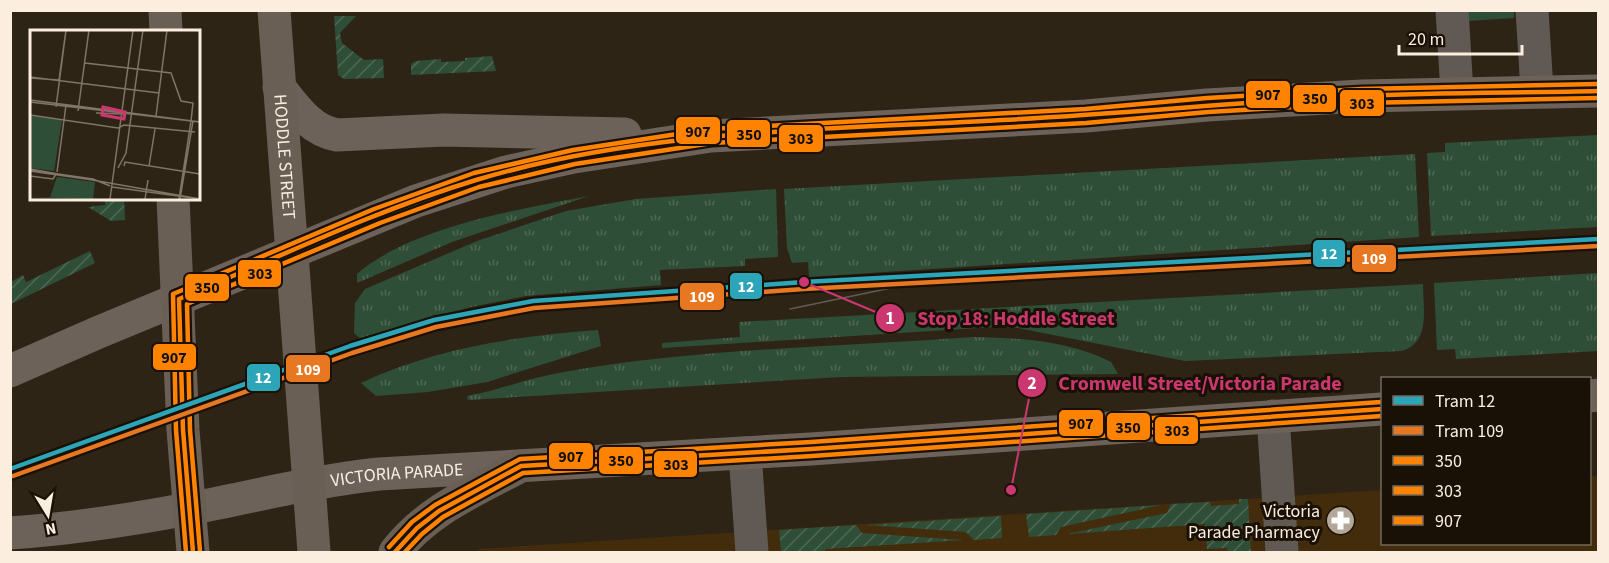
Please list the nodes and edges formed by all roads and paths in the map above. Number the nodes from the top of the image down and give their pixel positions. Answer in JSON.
{"nodes":[{"id":1,"x":165,"y":10,"type":"edge"},
{"id":2,"x":274,"y":10,"type":"edge"},
{"id":3,"x":1452,"y":10,"type":"edge"},
{"id":4,"x":1532,"y":10,"type":"edge"},
{"id":5,"x":166,"y":30,"type":"edge"},
{"id":6,"x":279,"y":87,"type":"junction"},
{"id":7,"x":1537,"y":90,"type":"junction"},
{"id":8,"x":1599,"y":91,"type":"edge"},
{"id":9,"x":1457,"y":93,"type":"junction"},
{"id":10,"x":711,"y":136,"type":"junction"},
{"id":11,"x":173,"y":200,"type":"edge"},
{"id":12,"x":293,"y":254,"type":"junction"},
{"id":13,"x":179,"y":299,"type":"junction"},
{"id":14,"x":10,"y":371,"type":"edge"},
{"id":15,"x":1381,"y":409,"type":"edge"},
{"id":16,"x":1273,"y":416,"type":"junction"},
{"id":17,"x":745,"y":453,"type":"junction"},
{"id":18,"x":521,"y":466,"type":"junction"},
{"id":19,"x":308,"y":484,"type":"junction"},
{"id":20,"x":189,"y":509,"type":"junction"},
{"id":21,"x":10,"y":533,"type":"edge"},
{"id":22,"x":193,"y":552,"type":"edge"},
{"id":23,"x":314,"y":552,"type":"edge"},
{"id":24,"x":395,"y":552,"type":"edge"},
{"id":25,"x":752,"y":552,"type":"edge"},
{"id":26,"x":1282,"y":552,"type":"edge"}],
"edges":[{"from":1,"to":5,"type":"highway"},
{"from":2,"to":6,"type":"highway","name":"HODDLE STREET"},
{"from":3,"to":9,"type":"street"},
{"from":4,"to":7,"type":"street"},
{"from":6,"to":10,"type":"main road"},
{"from":6,"to":12,"type":"highway","name":"HODDLE STREET"},
{"from":7,"to":8,"type":"main road"},
{"from":7,"to":9,"type":"main road"},
{"from":9,"to":10,"type":"main road"},
{"from":10,"to":12,"type":"main road"},
{"from":11,"to":13,"type":"highway"},
{"from":12,"to":13,"type":"main road"},
{"from":12,"to":19,"type":"highway","name":"HODDLE STREET"},
{"from":13,"to":14,"type":"main road"},
{"from":13,"to":20,"type":"highway"},
{"from":15,"to":16,"type":"main road","name":"VICTORIA PARADE"},
{"from":16,"to":17,"type":"main road","name":"VICTORIA PARADE"},
{"from":16,"to":26,"type":"street"},
{"from":17,"to":18,"type":"main road","name":"VICTORIA PARADE"},
{"from":17,"to":25,"type":"street"},
{"from":18,"to":19,"type":"main road","name":"VICTORIA PARADE"},
{"from":18,"to":24,"type":"highway"},
{"from":19,"to":20,"type":"main road","name":"VICTORIA PARADE"},
{"from":19,"to":23,"type":"highway","name":"HODDLE STREET"},
{"from":20,"to":21,"type":"main road","name":"VICTORIA PARADE"},
{"from":20,"to":22,"type":"highway"}]}
